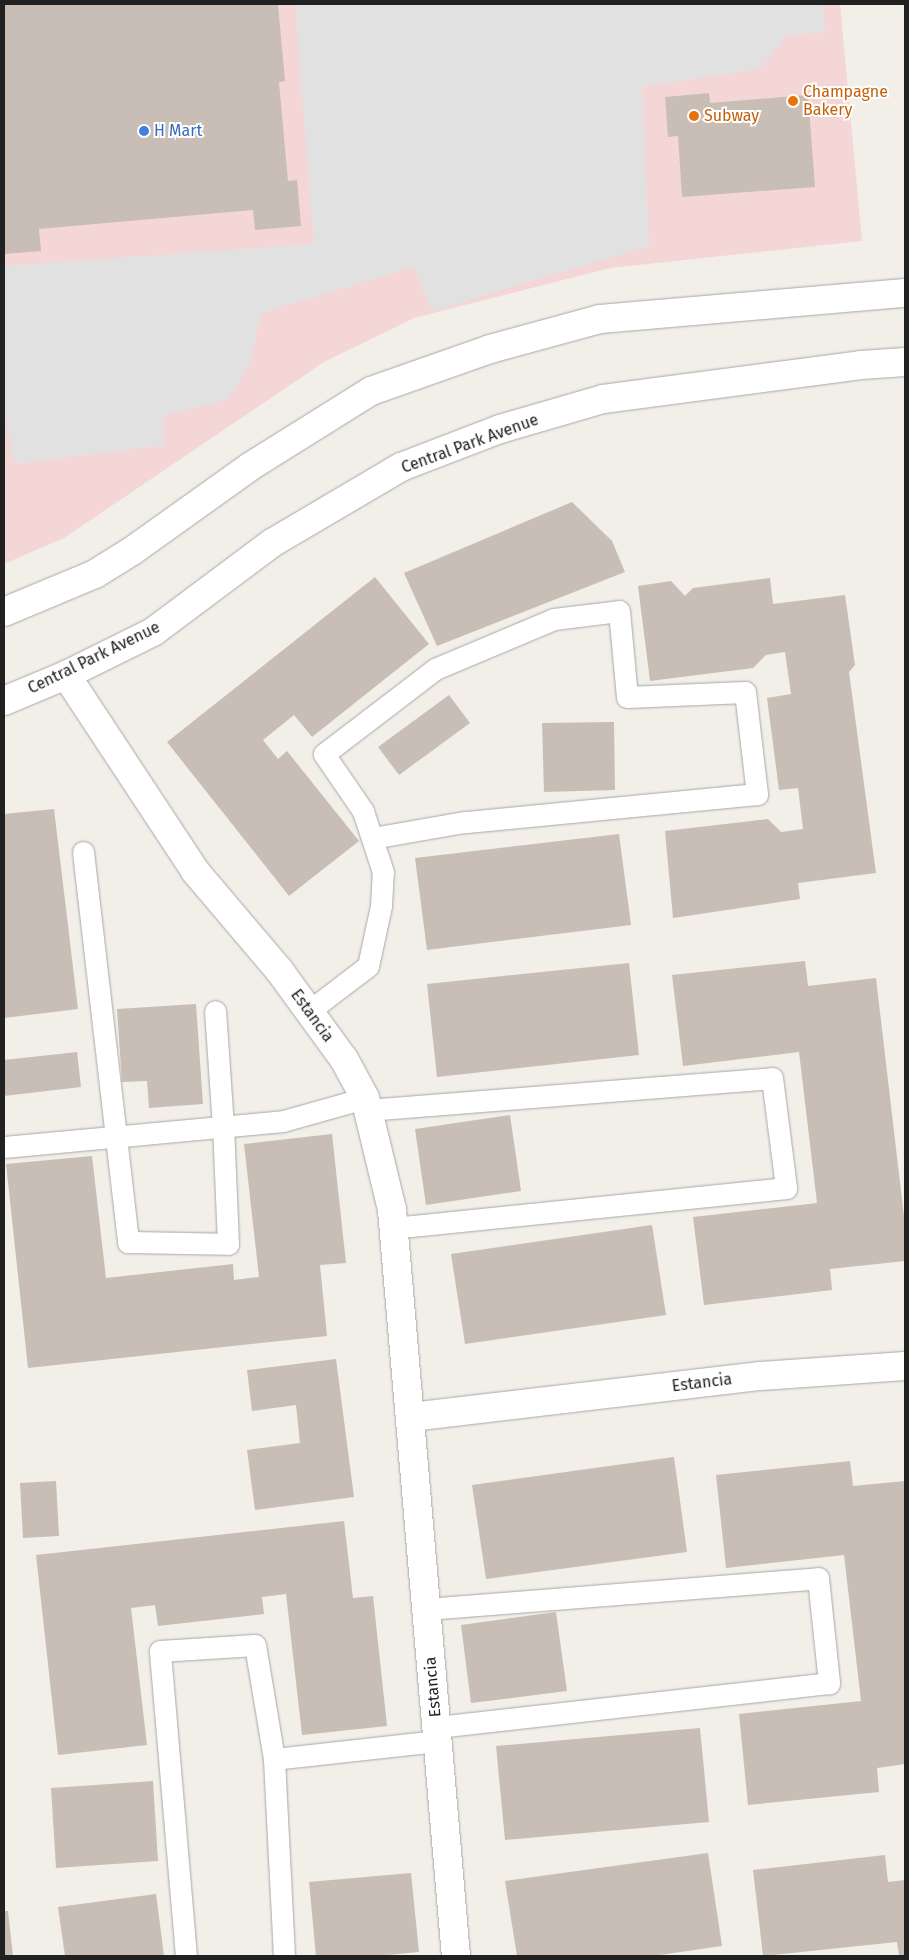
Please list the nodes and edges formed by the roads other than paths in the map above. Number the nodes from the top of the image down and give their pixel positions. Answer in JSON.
{"nodes":[{"id":1,"x":905,"y":292,"type":"edge"},
{"id":2,"x":905,"y":362,"type":"edge"},
{"id":3,"x":4,"y":612,"type":"edge"},
{"id":4,"x":66,"y":676,"type":"junction"},
{"id":5,"x":4,"y":701,"type":"edge"},
{"id":6,"x":372,"y":838,"type":"junction"},
{"id":7,"x":83,"y":852,"type":"dead end"},
{"id":8,"x":215,"y":1011,"type":"dead end"},
{"id":9,"x":309,"y":1011,"type":"junction"},
{"id":10,"x":366,"y":1104,"type":"junction"},
{"id":11,"x":223,"y":1127,"type":"junction"},
{"id":12,"x":116,"y":1136,"type":"junction"},
{"id":13,"x":4,"y":1147,"type":"edge"},
{"id":14,"x":394,"y":1228,"type":"junction"},
{"id":15,"x":905,"y":1366,"type":"edge"},
{"id":16,"x":411,"y":1417,"type":"junction"},
{"id":17,"x":427,"y":1608,"type":"junction"},
{"id":18,"x":437,"y":1734,"type":"junction"},
{"id":19,"x":274,"y":1759,"type":"junction"},
{"id":20,"x":186,"y":1956,"type":"edge"},
{"id":21,"x":284,"y":1956,"type":"edge"},
{"id":22,"x":456,"y":1956,"type":"edge"}],
"edges":[{"from":1,"to":3,"type":"street"},
{"from":2,"to":4,"type":"street","name":"Central Park Avenue"},
{"from":4,"to":5,"type":"street","name":"Central Park Avenue"},
{"from":4,"to":9,"type":"street","name":"Estancia"},
{"from":6,"to":6,"type":"lane"},
{"from":6,"to":9,"type":"lane"},
{"from":7,"to":12,"type":"lane"},
{"from":8,"to":11,"type":"lane"},
{"from":9,"to":10,"type":"street","name":"Estancia"},
{"from":10,"to":11,"type":"lane"},
{"from":10,"to":14,"type":"street","name":"Estancia"},
{"from":10,"to":14,"type":"lane"},
{"from":11,"to":12,"type":"lane"},
{"from":11,"to":12,"type":"lane"},
{"from":12,"to":13,"type":"lane"},
{"from":14,"to":16,"type":"street","name":"Estancia"},
{"from":15,"to":16,"type":"street","name":"Estancia"},
{"from":16,"to":17,"type":"street","name":"Estancia"},
{"from":17,"to":18,"type":"street","name":"Estancia"},
{"from":17,"to":18,"type":"lane"},
{"from":18,"to":19,"type":"lane"},
{"from":18,"to":22,"type":"street","name":"Estancia"},
{"from":19,"to":20,"type":"lane"},
{"from":19,"to":21,"type":"lane"}]}
